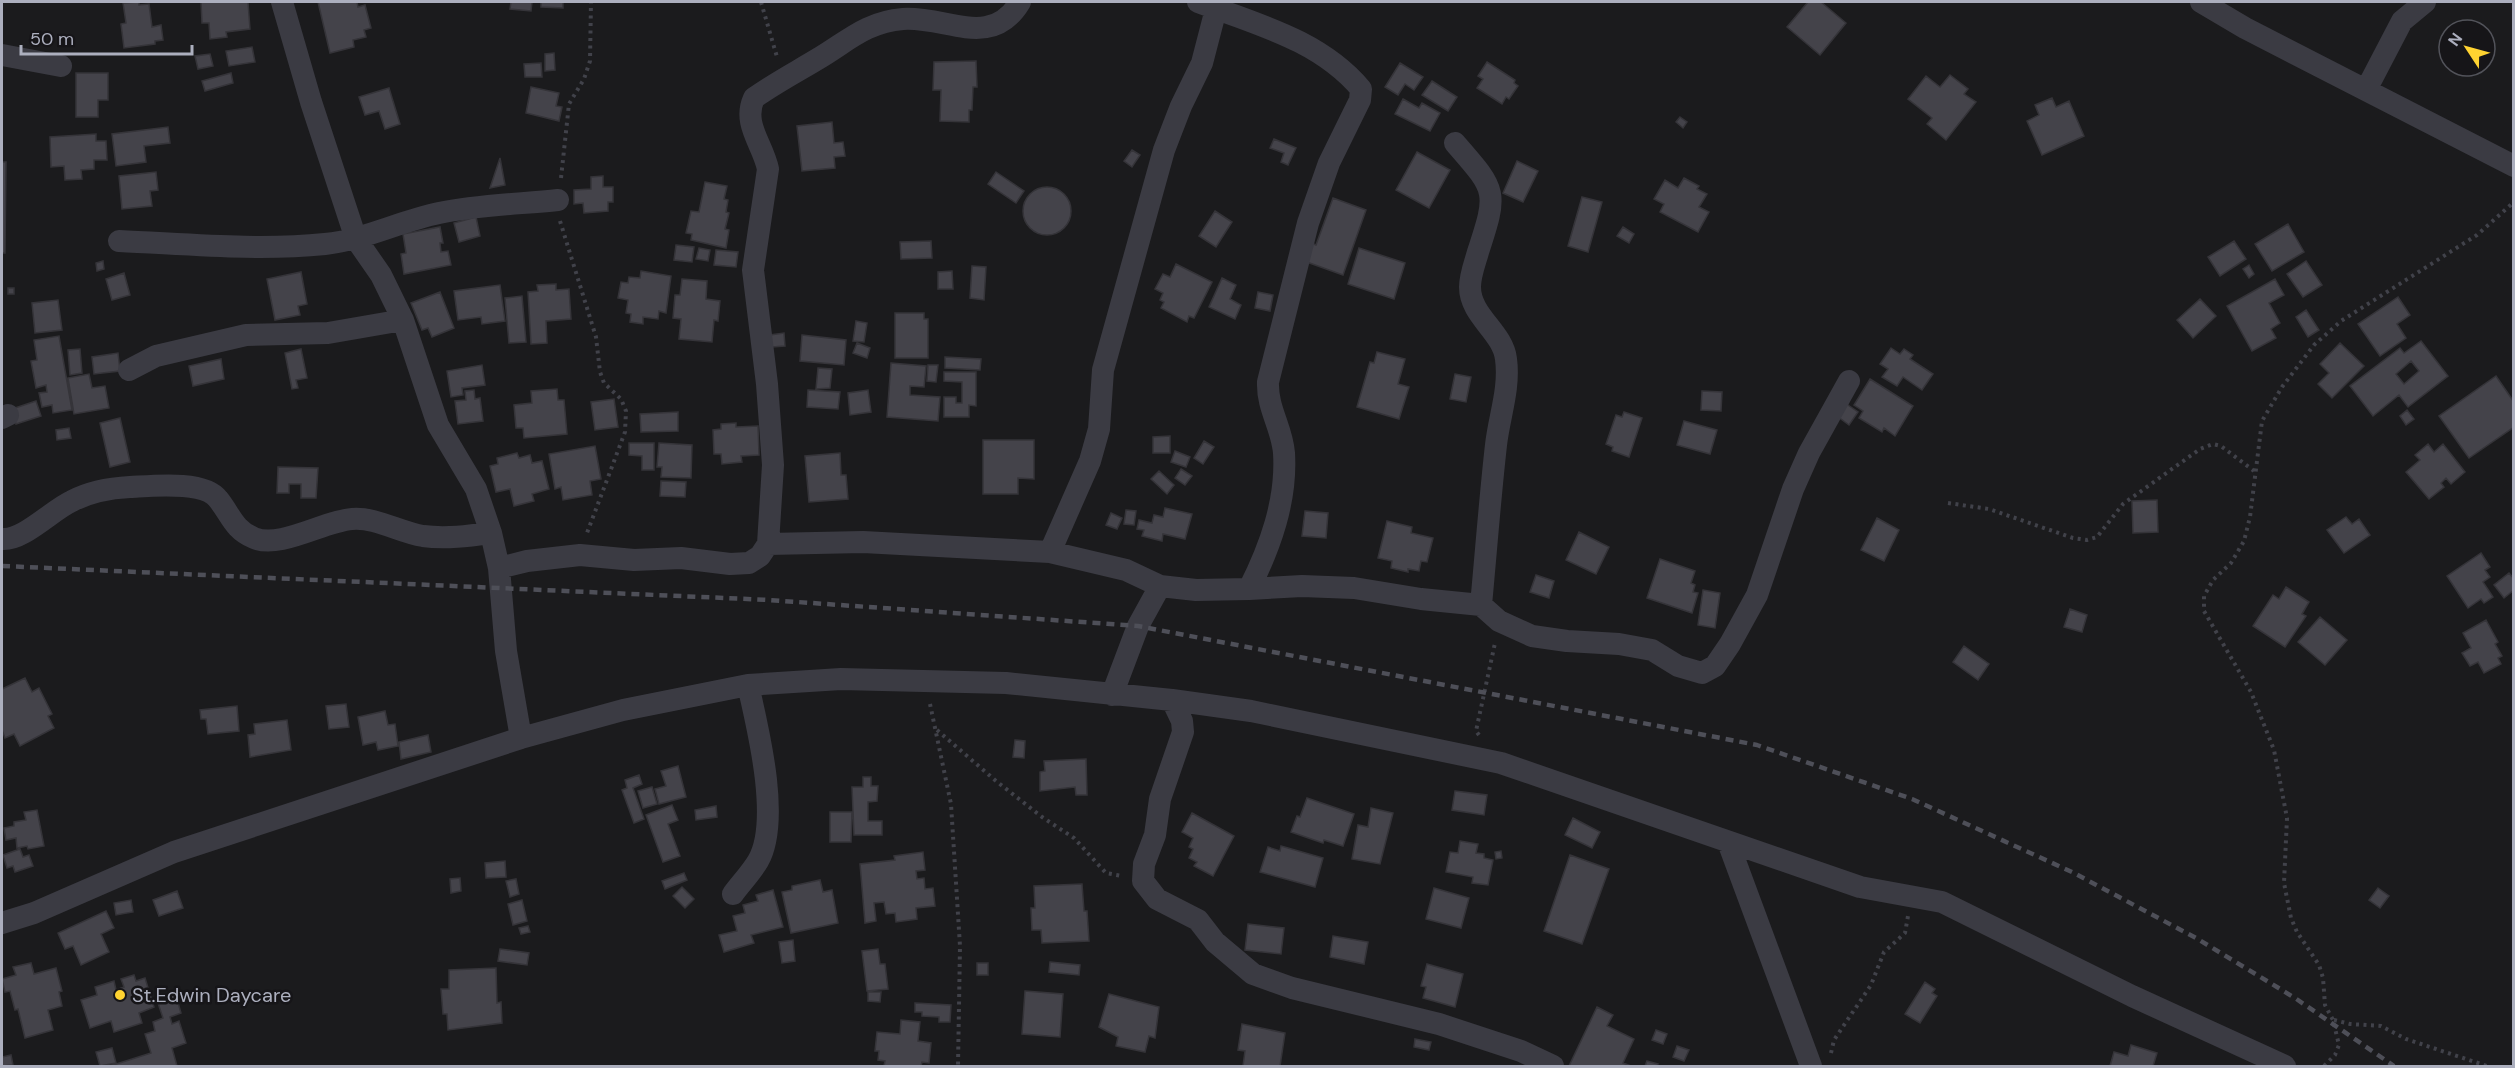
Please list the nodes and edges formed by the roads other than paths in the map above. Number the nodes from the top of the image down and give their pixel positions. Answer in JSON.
{"nodes":[{"id":1,"x":282,"y":2,"type":"edge"},
{"id":2,"x":1020,"y":2,"type":"edge"},
{"id":3,"x":2201,"y":2,"type":"edge"},
{"id":4,"x":2425,"y":2,"type":"edge"},
{"id":5,"x":1207,"y":5,"type":"edge"},
{"id":6,"x":2,"y":55,"type":"edge"},
{"id":7,"x":61,"y":66,"type":"dead end"},
{"id":8,"x":2366,"y":90,"type":"junction"},
{"id":9,"x":1455,"y":143,"type":"dead end"},
{"id":10,"x":2514,"y":166,"type":"edge"},
{"id":11,"x":558,"y":200,"type":"road end"},
{"id":12,"x":356,"y":239,"type":"junction"},
{"id":13,"x":119,"y":241,"type":"dead end"},
{"id":14,"x":403,"y":320,"type":"junction"},
{"id":15,"x":129,"y":370,"type":"dead end"},
{"id":16,"x":1849,"y":381,"type":"dead end"},
{"id":17,"x":491,"y":534,"type":"junction"},
{"id":18,"x":2,"y":539,"type":"edge"},
{"id":19,"x":768,"y":544,"type":"junction"},
{"id":20,"x":1050,"y":552,"type":"junction"},
{"id":21,"x":499,"y":568,"type":"junction"},
{"id":22,"x":1160,"y":586,"type":"junction"},
{"id":23,"x":1249,"y":590,"type":"junction"},
{"id":24,"x":1481,"y":605,"type":"junction"},
{"id":25,"x":748,"y":685,"type":"junction"},
{"id":26,"x":1112,"y":695,"type":"junction"},
{"id":27,"x":1172,"y":700,"type":"junction"},
{"id":28,"x":521,"y":738,"type":"junction"},
{"id":29,"x":1728,"y":842,"type":"junction"},
{"id":30,"x":732,"y":894,"type":"dead end"},
{"id":31,"x":2,"y":922,"type":"edge"},
{"id":32,"x":1820,"y":1064,"type":"edge"},
{"id":33,"x":1553,"y":1066,"type":"edge"},
{"id":34,"x":2286,"y":1066,"type":"edge"}],
"edges":[{"from":1,"to":12,"type":"street"},
{"from":2,"to":19,"type":"street"},
{"from":3,"to":8,"type":"street"},
{"from":4,"to":8,"type":"street"},
{"from":5,"to":20,"type":"street"},
{"from":5,"to":23,"type":"street"},
{"from":6,"to":7,"type":"street"},
{"from":8,"to":10,"type":"street"},
{"from":9,"to":24,"type":"street"},
{"from":11,"to":12,"type":"street"},
{"from":12,"to":13,"type":"street"},
{"from":12,"to":14,"type":"street"},
{"from":14,"to":15,"type":"street"},
{"from":14,"to":17,"type":"street"},
{"from":16,"to":24,"type":"street"},
{"from":17,"to":18,"type":"street"},
{"from":17,"to":21,"type":"street"},
{"from":19,"to":20,"type":"street"},
{"from":19,"to":21,"type":"street"},
{"from":20,"to":22,"type":"street"},
{"from":21,"to":28,"type":"street"},
{"from":22,"to":23,"type":"street"},
{"from":22,"to":26,"type":"street"},
{"from":23,"to":24,"type":"street"},
{"from":25,"to":26,"type":"street"},
{"from":25,"to":28,"type":"street"},
{"from":25,"to":30,"type":"street"},
{"from":26,"to":27,"type":"street"},
{"from":27,"to":29,"type":"street"},
{"from":27,"to":33,"type":"street"},
{"from":28,"to":31,"type":"street"},
{"from":29,"to":32,"type":"street"},
{"from":29,"to":34,"type":"street"}]}
